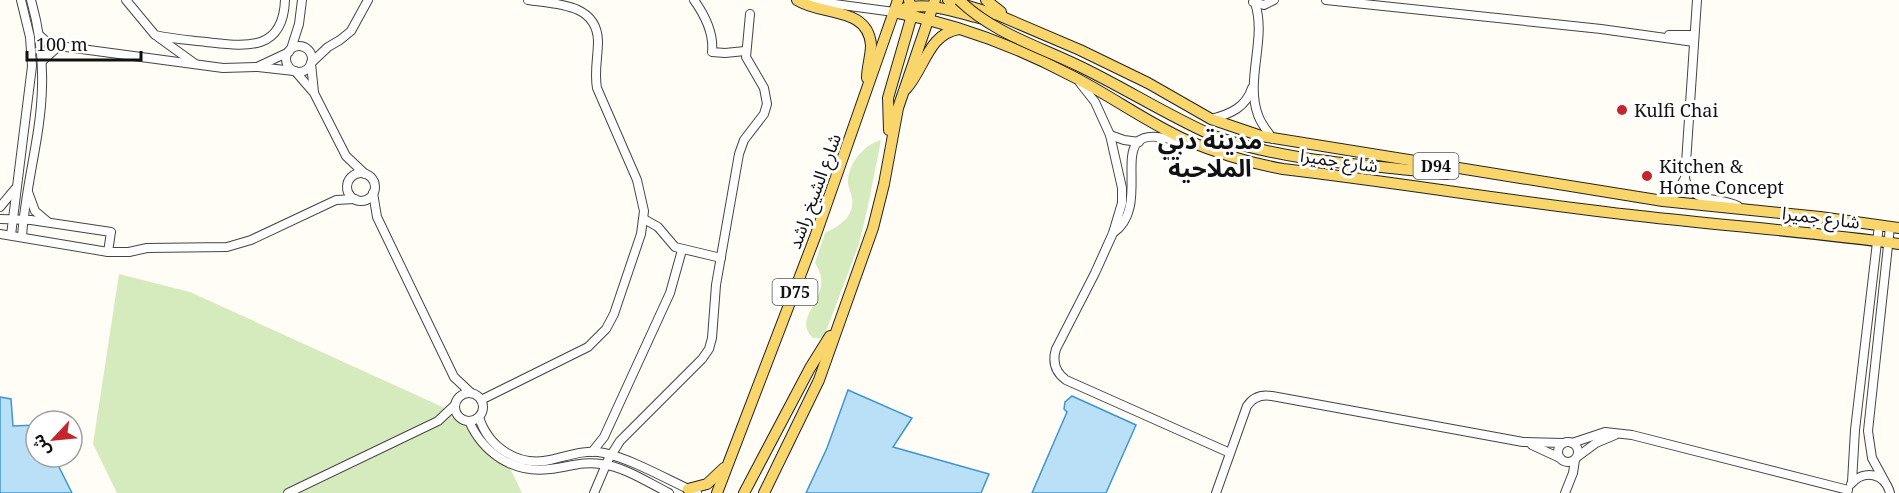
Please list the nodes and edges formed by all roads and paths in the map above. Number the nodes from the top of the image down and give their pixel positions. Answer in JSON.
{"nodes":[{"id":1,"x":21,"y":0,"type":"edge"},
{"id":2,"x":31,"y":0,"type":"edge"},
{"id":3,"x":126,"y":0,"type":"edge"},
{"id":4,"x":285,"y":0,"type":"edge"},
{"id":5,"x":302,"y":0,"type":"edge"},
{"id":6,"x":368,"y":0,"type":"edge"},
{"id":7,"x":528,"y":0,"type":"edge"},
{"id":8,"x":694,"y":0,"type":"edge"},
{"id":9,"x":797,"y":0,"type":"edge"},
{"id":10,"x":805,"y":0,"type":"edge"},
{"id":11,"x":948,"y":0,"type":"edge"},
{"id":12,"x":959,"y":0,"type":"edge"},
{"id":13,"x":986,"y":0,"type":"edge"},
{"id":14,"x":1326,"y":0,"type":"edge"},
{"id":15,"x":1697,"y":0,"type":"edge"},
{"id":16,"x":1273,"y":1,"type":"edge"},
{"id":17,"x":1253,"y":2,"type":"edge"},
{"id":18,"x":894,"y":3,"type":"edge"},
{"id":19,"x":920,"y":4,"type":"edge"},
{"id":20,"x":750,"y":14,"type":"dead end"},
{"id":21,"x":929,"y":18,"type":"junction"},
{"id":22,"x":299,"y":24,"type":"junction"},
{"id":23,"x":1019,"y":24,"type":"junction"},
{"id":24,"x":1259,"y":27,"type":"junction"},
{"id":25,"x":961,"y":29,"type":"junction"},
{"id":26,"x":39,"y":35,"type":"junction"},
{"id":27,"x":155,"y":35,"type":"junction"},
{"id":28,"x":1694,"y":38,"type":"junction"},
{"id":29,"x":59,"y":46,"type":"junction"},
{"id":30,"x":328,"y":47,"type":"junction"},
{"id":31,"x":305,"y":48,"type":"junction"},
{"id":32,"x":290,"y":50,"type":"junction"},
{"id":33,"x":746,"y":51,"type":"junction"},
{"id":34,"x":42,"y":61,"type":"junction"},
{"id":35,"x":311,"y":64,"type":"junction"},
{"id":36,"x":197,"y":65,"type":"junction"},
{"id":37,"x":258,"y":67,"type":"junction"},
{"id":38,"x":295,"y":71,"type":"junction"},
{"id":39,"x":1068,"y":74,"type":"junction"},
{"id":40,"x":1254,"y":81,"type":"junction"},
{"id":41,"x":867,"y":90,"type":"junction"},
{"id":42,"x":314,"y":93,"type":"junction"},
{"id":43,"x":902,"y":93,"type":"junction"},
{"id":44,"x":1211,"y":119,"type":"junction"},
{"id":45,"x":1110,"y":135,"type":"junction"},
{"id":46,"x":891,"y":139,"type":"junction"},
{"id":47,"x":1273,"y":139,"type":"junction"},
{"id":48,"x":1139,"y":142,"type":"junction"},
{"id":49,"x":1204,"y":146,"type":"junction"},
{"id":50,"x":346,"y":156,"type":"junction"},
{"id":51,"x":365,"y":174,"type":"junction"},
{"id":52,"x":1491,"y":174,"type":"junction"},
{"id":53,"x":1684,"y":178,"type":"junction"},
{"id":54,"x":348,"y":183,"type":"junction"},
{"id":55,"x":27,"y":187,"type":"junction"},
{"id":56,"x":15,"y":189,"type":"junction"},
{"id":57,"x":373,"y":193,"type":"junction"},
{"id":58,"x":356,"y":199,"type":"junction"},
{"id":59,"x":336,"y":200,"type":"junction"},
{"id":60,"x":1663,"y":201,"type":"junction"},
{"id":61,"x":0,"y":207,"type":"edge"},
{"id":62,"x":1743,"y":209,"type":"junction"},
{"id":63,"x":376,"y":217,"type":"junction"},
{"id":64,"x":0,"y":219,"type":"edge"},
{"id":65,"x":644,"y":219,"type":"junction"},
{"id":66,"x":12,"y":220,"type":"junction"},
{"id":67,"x":23,"y":220,"type":"junction"},
{"id":68,"x":48,"y":223,"type":"junction"},
{"id":69,"x":1889,"y":226,"type":"edge"},
{"id":70,"x":1113,"y":233,"type":"junction"},
{"id":71,"x":0,"y":234,"type":"edge"},
{"id":72,"x":11,"y":236,"type":"junction"},
{"id":73,"x":22,"y":237,"type":"junction"},
{"id":74,"x":1888,"y":242,"type":"edge"},
{"id":75,"x":682,"y":250,"type":"junction"},
{"id":76,"x":108,"y":252,"type":"junction"},
{"id":77,"x":721,"y":258,"type":"junction"},
{"id":78,"x":841,"y":319,"type":"junction"},
{"id":79,"x":454,"y":377,"type":"junction"},
{"id":80,"x":471,"y":393,"type":"junction"},
{"id":81,"x":481,"y":400,"type":"junction"},
{"id":82,"x":456,"y":403,"type":"junction"},
{"id":83,"x":479,"y":417,"type":"junction"},
{"id":84,"x":467,"y":421,"type":"junction"},
{"id":85,"x":438,"y":422,"type":"junction"},
{"id":86,"x":1618,"y":434,"type":"junction"},
{"id":87,"x":1523,"y":442,"type":"junction"},
{"id":88,"x":1568,"y":443,"type":"junction"},
{"id":89,"x":592,"y":452,"type":"junction"},
{"id":90,"x":1230,"y":453,"type":"junction"},
{"id":91,"x":610,"y":455,"type":"junction"},
{"id":92,"x":731,"y":458,"type":"junction"},
{"id":93,"x":1576,"y":458,"type":"junction"},
{"id":94,"x":1561,"y":459,"type":"junction"},
{"id":95,"x":606,"y":464,"type":"junction"},
{"id":96,"x":1885,"y":482,"type":"junction"},
{"id":97,"x":1849,"y":488,"type":"edge"},
{"id":98,"x":1566,"y":489,"type":"edge"},
{"id":99,"x":693,"y":491,"type":"edge"},
{"id":100,"x":1890,"y":492,"type":"edge"},
{"id":101,"x":288,"y":493,"type":"edge"},
{"id":102,"x":594,"y":493,"type":"edge"},
{"id":103,"x":669,"y":493,"type":"edge"},
{"id":104,"x":717,"y":493,"type":"edge"},
{"id":105,"x":744,"y":493,"type":"edge"},
{"id":106,"x":764,"y":493,"type":"edge"},
{"id":107,"x":1216,"y":493,"type":"edge"}],
"edges":[{"from":1,"to":56,"type":"street"},
{"from":2,"to":26,"type":"street"},
{"from":3,"to":27,"type":"street"},
{"from":4,"to":27,"type":"street"},
{"from":5,"to":22,"type":"street"},
{"from":6,"to":30,"type":"street"},
{"from":7,"to":65,"type":"street"},
{"from":8,"to":33,"type":"street"},
{"from":9,"to":41,"type":"main road"},
{"from":10,"to":18,"type":"street","name":"شارع جميرا","number":"D94"},
{"from":11,"to":23,"type":"main road","name":"شارع جميرا","number":"D94"},
{"from":12,"to":52,"type":"main road","bridge":true},
{"from":13,"to":23,"type":"main road"},
{"from":14,"to":28,"type":"street"},
{"from":15,"to":28,"type":"street"},
{"from":16,"to":17,"type":"street"},
{"from":16,"to":24,"type":"street"},
{"from":17,"to":24,"type":"street"},
{"from":18,"to":19,"type":"main road","name":"شارع جميرا","number":"D94"},
{"from":18,"to":41,"type":"main road","name":"شارع الشيخ راشد","number":"D75"},
{"from":19,"to":21,"type":"main road","name":"شارع جميرا","number":"D94"},
{"from":19,"to":21,"type":"main road","number":"D75"},
{"from":19,"to":23,"type":"main road"},
{"from":19,"to":46,"type":"main road"},
{"from":20,"to":33,"type":"street"},
{"from":21,"to":25,"type":"main road","name":"شارع جميرا","number":"D94"},
{"from":21,"to":43,"type":"main road","number":"D75"},
{"from":22,"to":31,"type":"street"},
{"from":22,"to":32,"type":"street"},
{"from":23,"to":44,"type":"main road","name":"شارع جميرا","number":"D94"},
{"from":24,"to":40,"type":"street"},
{"from":25,"to":39,"type":"main road","name":"شارع جميرا","number":"D94"},
{"from":25,"to":43,"type":"main road"},
{"from":26,"to":29,"type":"street"},
{"from":26,"to":34,"type":"street"},
{"from":27,"to":36,"type":"street"},
{"from":28,"to":53,"type":"street"},
{"from":29,"to":34,"type":"street"},
{"from":29,"to":36,"type":"street"},
{"from":30,"to":31,"type":"street"},
{"from":30,"to":35,"type":"street"},
{"from":31,"to":32,"type":"street"},
{"from":31,"to":35,"type":"street"},
{"from":32,"to":37,"type":"street"},
{"from":32,"to":38,"type":"street"},
{"from":33,"to":77,"type":"street"},
{"from":34,"to":55,"type":"street"},
{"from":35,"to":38,"type":"street"},
{"from":35,"to":42,"type":"street"},
{"from":36,"to":37,"type":"street"},
{"from":37,"to":38,"type":"street"},
{"from":38,"to":42,"type":"street"},
{"from":39,"to":45,"type":"street"},
{"from":39,"to":49,"type":"main road","name":"شارع جميرا","number":"D94"},
{"from":40,"to":44,"type":"street"},
{"from":40,"to":47,"type":"street"},
{"from":41,"to":92,"type":"main road","name":"شارع الشيخ راشد","number":"D75"},
{"from":42,"to":50,"type":"street"},
{"from":43,"to":46,"type":"main road","number":"D75"},
{"from":44,"to":47,"type":"main road","name":"شارع جميرا","number":"D94"},
{"from":45,"to":48,"type":"street"},
{"from":45,"to":70,"type":"street"},
{"from":46,"to":78,"type":"main road","number":"D75"},
{"from":47,"to":52,"type":"main road","name":"شارع جميرا","number":"D94"},
{"from":48,"to":49,"type":"street"},
{"from":48,"to":70,"type":"street"},
{"from":49,"to":74,"type":"main road","name":"شارع جميرا","number":"D94"},
{"from":50,"to":51,"type":"street"},
{"from":50,"to":54,"type":"street"},
{"from":51,"to":54,"type":"street"},
{"from":51,"to":57,"type":"street"},
{"from":52,"to":60,"type":"main road","name":"شارع جميرا","number":"D94"},
{"from":53,"to":60,"type":"street"},
{"from":53,"to":62,"type":"street"},
{"from":54,"to":58,"type":"street"},
{"from":54,"to":59,"type":"street"},
{"from":55,"to":67,"type":"street"},
{"from":55,"to":68,"type":"street"},
{"from":56,"to":61,"type":"street"},
{"from":56,"to":66,"type":"street"},
{"from":57,"to":58,"type":"street"},
{"from":57,"to":63,"type":"street"},
{"from":58,"to":59,"type":"street"},
{"from":58,"to":63,"type":"street"},
{"from":59,"to":76,"type":"street"},
{"from":60,"to":62,"type":"main road","name":"شارع جميرا","number":"D94"},
{"from":62,"to":69,"type":"main road","name":"شارع جميرا","number":"D94"},
{"from":63,"to":79,"type":"street"},
{"from":64,"to":66,"type":"street"},
{"from":65,"to":75,"type":"street"},
{"from":65,"to":81,"type":"street"},
{"from":66,"to":67,"type":"street"},
{"from":66,"to":72,"type":"street"},
{"from":67,"to":68,"type":"street"},
{"from":67,"to":73,"type":"street"},
{"from":68,"to":76,"type":"street"},
{"from":69,"to":74,"type":"street"},
{"from":70,"to":90,"type":"street"},
{"from":71,"to":72,"type":"street"},
{"from":72,"to":73,"type":"street"},
{"from":73,"to":76,"type":"street"},
{"from":74,"to":96,"type":"street"},
{"from":74,"to":97,"type":"street"},
{"from":75,"to":77,"type":"street"},
{"from":75,"to":89,"type":"street"},
{"from":77,"to":91,"type":"street"},
{"from":78,"to":105,"type":"main road"},
{"from":78,"to":106,"type":"main road","number":"D75"},
{"from":79,"to":80,"type":"street"},
{"from":79,"to":82,"type":"street"},
{"from":80,"to":81,"type":"street"},
{"from":80,"to":82,"type":"street"},
{"from":81,"to":83,"type":"street"},
{"from":82,"to":84,"type":"street"},
{"from":82,"to":85,"type":"street"},
{"from":83,"to":84,"type":"street"},
{"from":83,"to":89,"type":"street"},
{"from":84,"to":85,"type":"street"},
{"from":84,"to":95,"type":"street"},
{"from":85,"to":101,"type":"street"},
{"from":86,"to":88,"type":"street"},
{"from":86,"to":93,"type":"street"},
{"from":86,"to":97,"type":"street"},
{"from":87,"to":88,"type":"street"},
{"from":87,"to":90,"type":"street"},
{"from":87,"to":94,"type":"street"},
{"from":88,"to":93,"type":"street"},
{"from":88,"to":94,"type":"street"},
{"from":89,"to":91,"type":"street"},
{"from":90,"to":107,"type":"street"},
{"from":91,"to":95,"type":"street"},
{"from":91,"to":99,"type":"street"},
{"from":92,"to":99,"type":"main road"},
{"from":92,"to":104,"type":"main road","name":"شارع الشيخ راشد","number":"D75"},
{"from":93,"to":94,"type":"street"},
{"from":93,"to":98,"type":"street"},
{"from":94,"to":98,"type":"street"},
{"from":95,"to":102,"type":"street"},
{"from":95,"to":103,"type":"street"},
{"from":96,"to":97,"type":"street"},
{"from":96,"to":100,"type":"street"}]}
